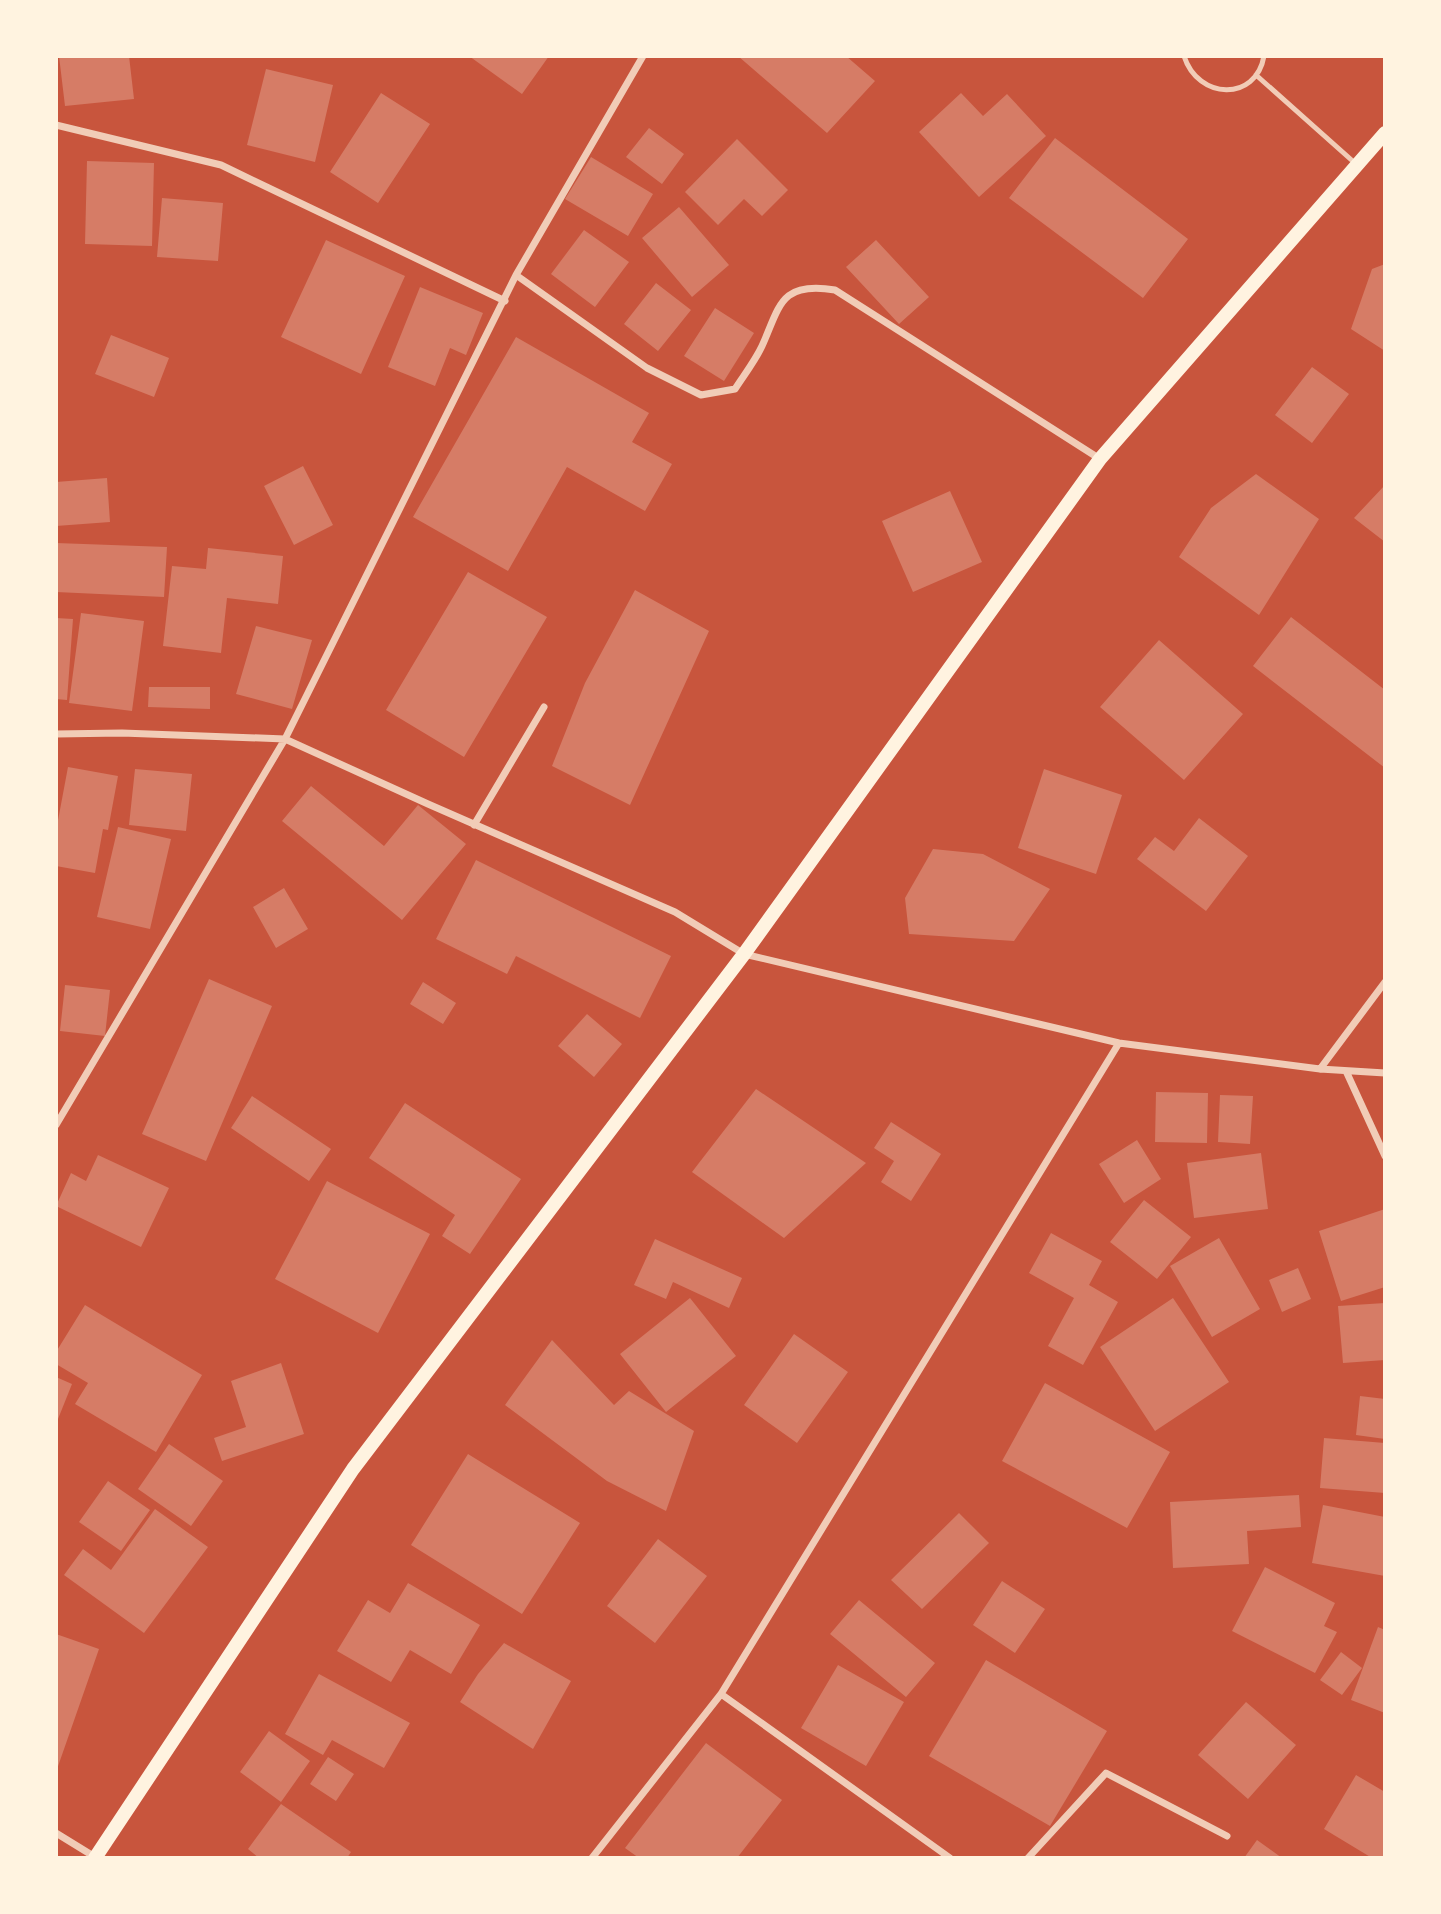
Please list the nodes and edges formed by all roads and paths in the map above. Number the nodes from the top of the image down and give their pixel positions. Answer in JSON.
{"nodes":[{"id":1,"x":643,"y":56,"type":"edge"},
{"id":2,"x":1184,"y":56,"type":"edge"},
{"id":3,"x":1264,"y":56,"type":"edge"},
{"id":4,"x":1256,"y":75,"type":"junction"},
{"id":5,"x":56,"y":125,"type":"edge"},
{"id":6,"x":1385,"y":133,"type":"edge"},
{"id":7,"x":1357,"y":165,"type":"junction"},
{"id":8,"x":516,"y":275,"type":"junction"},
{"id":9,"x":505,"y":301,"type":"junction"},
{"id":10,"x":1100,"y":459,"type":"junction"},
{"id":11,"x":544,"y":707,"type":"dead end"},
{"id":12,"x":56,"y":734,"type":"edge"},
{"id":13,"x":285,"y":739,"type":"junction"},
{"id":14,"x":474,"y":825,"type":"junction"},
{"id":15,"x":744,"y":954,"type":"junction"},
{"id":16,"x":1385,"y":982,"type":"edge"},
{"id":17,"x":1119,"y":1043,"type":"junction"},
{"id":18,"x":1320,"y":1069,"type":"junction"},
{"id":19,"x":1346,"y":1071,"type":"junction"},
{"id":20,"x":1385,"y":1073,"type":"edge"},
{"id":21,"x":56,"y":1125,"type":"edge"},
{"id":22,"x":1385,"y":1156,"type":"edge"},
{"id":23,"x":720,"y":1694,"type":"junction"},
{"id":24,"x":56,"y":1833,"type":"edge"},
{"id":25,"x":1227,"y":1836,"type":"dead end"},
{"id":26,"x":95,"y":1858,"type":"edge"},
{"id":27,"x":593,"y":1858,"type":"edge"},
{"id":28,"x":950,"y":1858,"type":"edge"},
{"id":29,"x":1028,"y":1858,"type":"edge"}],
"edges":[{"from":1,"to":8,"type":"street"},
{"from":2,"to":4,"type":"lane"},
{"from":3,"to":4,"type":"lane"},
{"from":4,"to":7,"type":"lane"},
{"from":5,"to":9,"type":"street"},
{"from":6,"to":7,"type":"main road"},
{"from":7,"to":10,"type":"main road"},
{"from":8,"to":9,"type":"street"},
{"from":8,"to":10,"type":"street"},
{"from":9,"to":13,"type":"street"},
{"from":10,"to":15,"type":"main road"},
{"from":11,"to":14,"type":"street"},
{"from":12,"to":13,"type":"street"},
{"from":13,"to":14,"type":"street"},
{"from":13,"to":21,"type":"street"},
{"from":14,"to":15,"type":"street"},
{"from":15,"to":17,"type":"street"},
{"from":15,"to":26,"type":"main road"},
{"from":16,"to":18,"type":"street"},
{"from":17,"to":18,"type":"street"},
{"from":17,"to":23,"type":"street"},
{"from":18,"to":19,"type":"street"},
{"from":19,"to":20,"type":"street"},
{"from":19,"to":22,"type":"street"},
{"from":23,"to":27,"type":"street"},
{"from":23,"to":28,"type":"street"},
{"from":24,"to":26,"type":"street"},
{"from":25,"to":29,"type":"street"}]}
